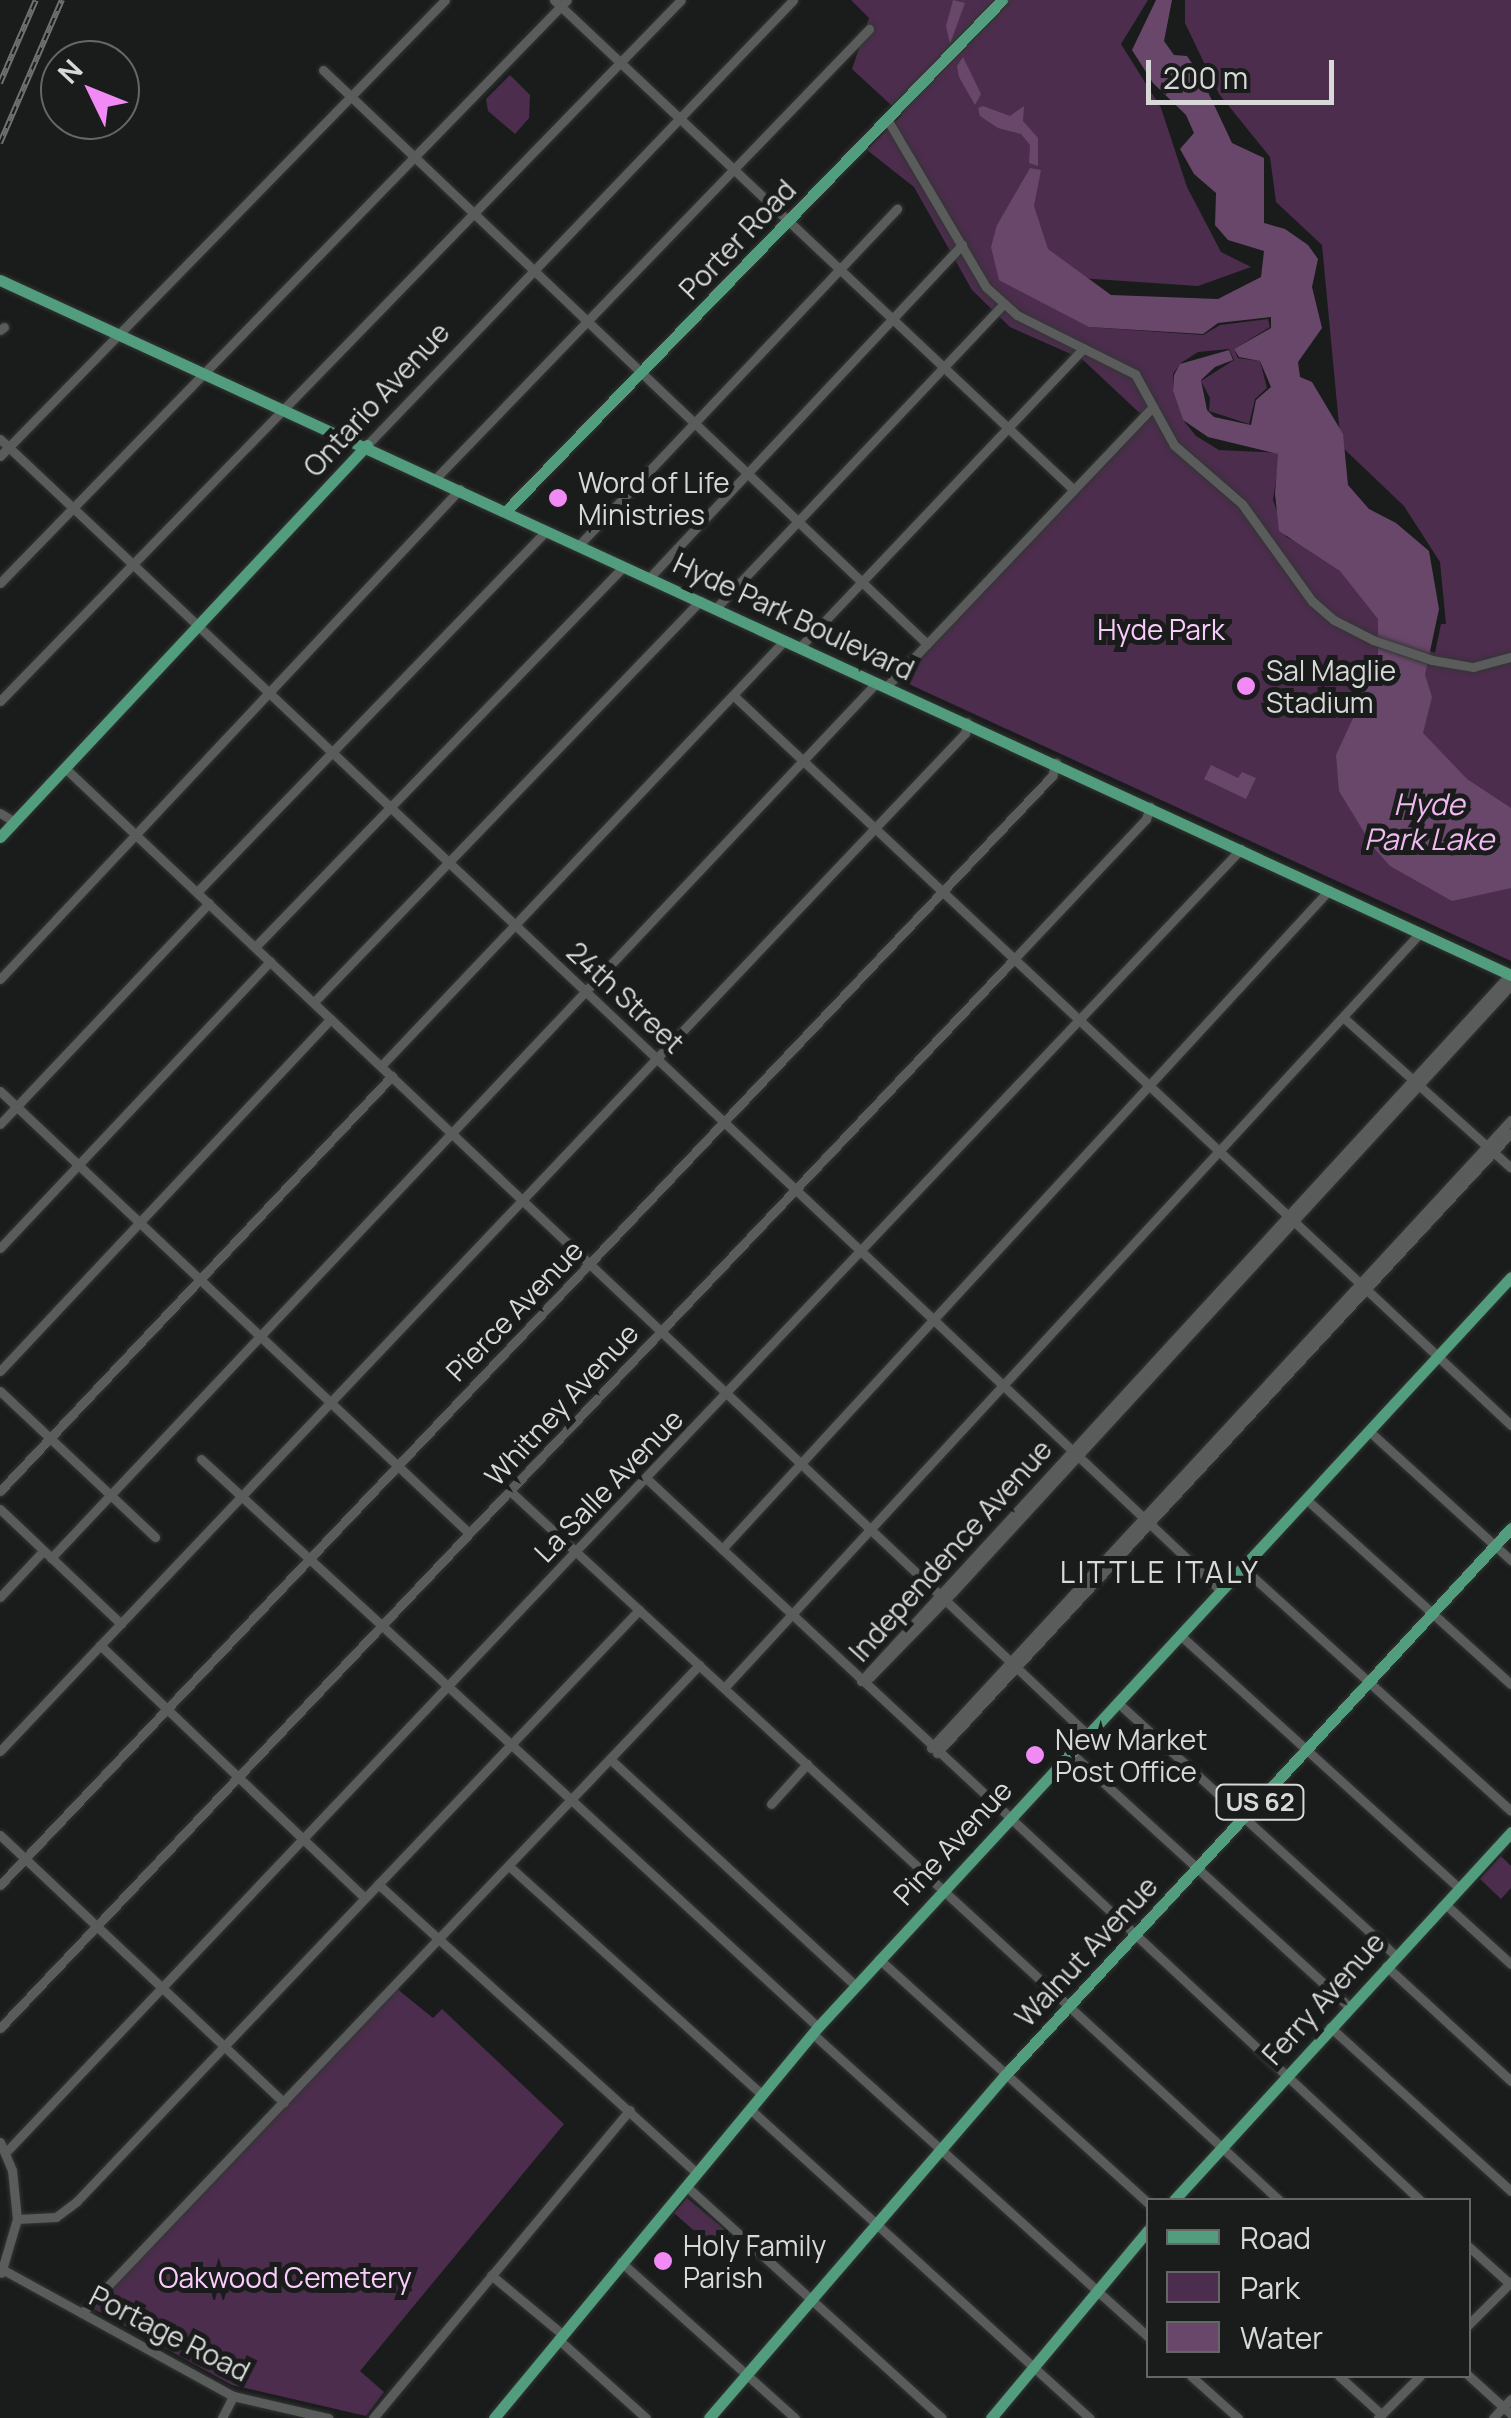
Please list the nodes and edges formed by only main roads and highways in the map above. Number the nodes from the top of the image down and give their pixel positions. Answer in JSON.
{"nodes":[{"id":1,"x":1002,"y":0,"type":"edge"},
{"id":2,"x":3,"y":282,"type":"edge"},
{"id":3,"x":367,"y":445,"type":"junction"},
{"id":4,"x":506,"y":510,"type":"junction"},
{"id":5,"x":0,"y":838,"type":"edge"},
{"id":6,"x":1510,"y":974,"type":"edge"},
{"id":7,"x":1511,"y":1277,"type":"edge"},
{"id":8,"x":1506,"y":1293,"type":"edge"},
{"id":9,"x":1511,"y":1528,"type":"edge"},
{"id":10,"x":1511,"y":1832,"type":"edge"},
{"id":11,"x":1176,"y":2198,"type":"edge"},
{"id":12,"x":1146,"y":2232,"type":"edge"},
{"id":13,"x":494,"y":2418,"type":"edge"},
{"id":14,"x":709,"y":2418,"type":"edge"},
{"id":15,"x":991,"y":2418,"type":"edge"}],
"edges":[{"from":1,"to":4,"type":"main road","name":"Porter Road"},
{"from":2,"to":3,"type":"main road","name":"Hyde Park Boulevard"},
{"from":3,"to":4,"type":"main road","name":"Hyde Park Boulevard"},
{"from":3,"to":5,"type":"main road","name":"Ontario Avenue"},
{"from":4,"to":6,"type":"main road","name":"Hyde Park Boulevard"},
{"from":7,"to":8,"type":"main road","name":"Pine Avenue"},
{"from":8,"to":13,"type":"main road","name":"Pine Avenue"},
{"from":9,"to":14,"type":"main road","name":"Walnut Avenue","number":"US 62"},
{"from":10,"to":11,"type":"main road","name":"Ferry Avenue"},
{"from":12,"to":15,"type":"main road"}]}
